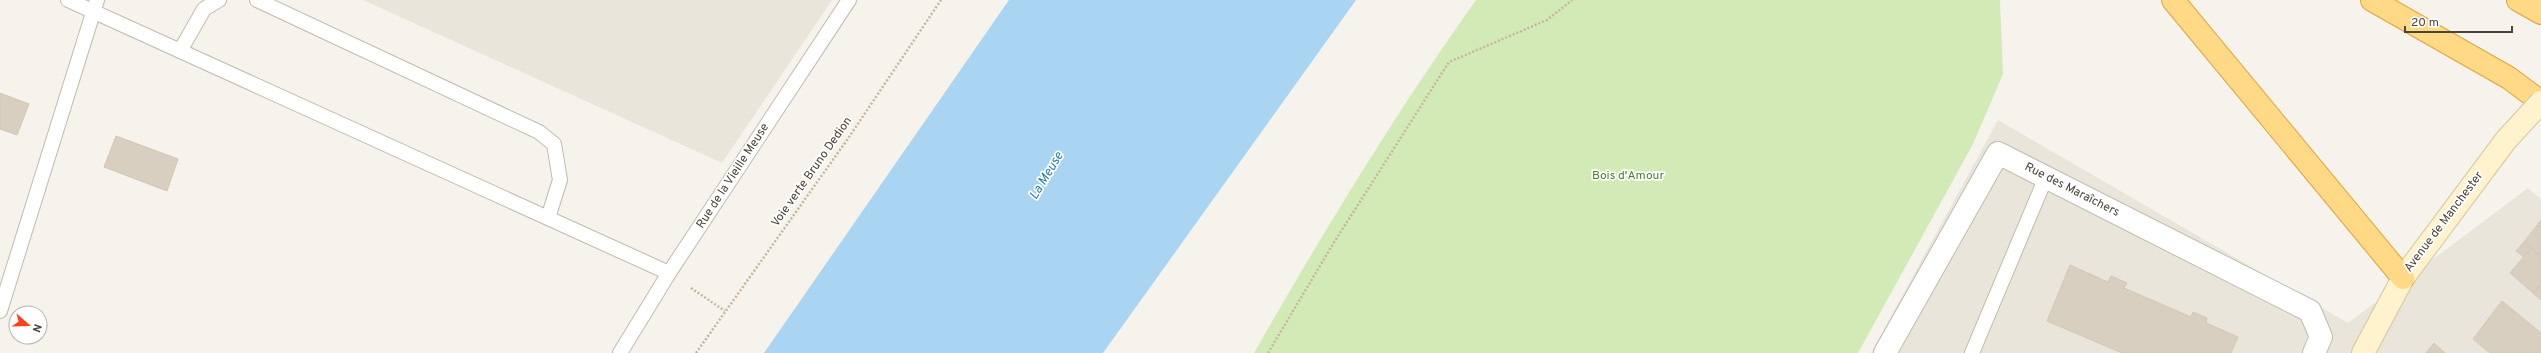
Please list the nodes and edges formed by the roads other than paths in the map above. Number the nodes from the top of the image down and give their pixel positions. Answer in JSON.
{"nodes":[{"id":1,"x":68,"y":0,"type":"edge"},
{"id":2,"x":220,"y":0,"type":"edge"},
{"id":3,"x":257,"y":0,"type":"edge"},
{"id":4,"x":849,"y":0,"type":"edge"},
{"id":5,"x":2173,"y":0,"type":"edge"},
{"id":6,"x":2372,"y":0,"type":"edge"},
{"id":7,"x":2518,"y":0,"type":"edge"},
{"id":8,"x":95,"y":6,"type":"edge"},
{"id":9,"x":2541,"y":13,"type":"edge"},
{"id":10,"x":180,"y":51,"type":"junction"},
{"id":11,"x":2541,"y":102,"type":"edge"},
{"id":12,"x":2046,"y":177,"type":"junction"},
{"id":13,"x":548,"y":218,"type":"junction"},
{"id":14,"x":669,"y":273,"type":"junction"},
{"id":15,"x":2403,"y":278,"type":"junction"},
{"id":16,"x":0,"y":311,"type":"edge"},
{"id":17,"x":620,"y":353,"type":"edge"},
{"id":18,"x":1885,"y":353,"type":"edge"},
{"id":19,"x":1972,"y":353,"type":"edge"},
{"id":20,"x":2314,"y":353,"type":"edge"},
{"id":21,"x":2363,"y":353,"type":"edge"}],
"edges":[{"from":1,"to":8,"type":"lane"},
{"from":2,"to":10,"type":"lane"},
{"from":3,"to":13,"type":"lane"},
{"from":4,"to":14,"type":"lane","name":"Rue de la Vieille Meuse"},
{"from":5,"to":15,"type":"highway"},
{"from":6,"to":11,"type":"highway"},
{"from":7,"to":9,"type":"highway"},
{"from":8,"to":10,"type":"lane"},
{"from":8,"to":16,"type":"lane"},
{"from":10,"to":13,"type":"lane"},
{"from":11,"to":15,"type":"main road","name":"Avenue de Manchester","bridge":true},
{"from":12,"to":18,"type":"street","name":"Rue des Maraîchers"},
{"from":12,"to":19,"type":"lane"},
{"from":12,"to":20,"type":"street","name":"Rue des Maraîchers"},
{"from":13,"to":14,"type":"lane"},
{"from":14,"to":17,"type":"lane","name":"Rue de la Vieille Meuse"},
{"from":15,"to":21,"type":"main road","name":"Avenue de Manchester"}]}
